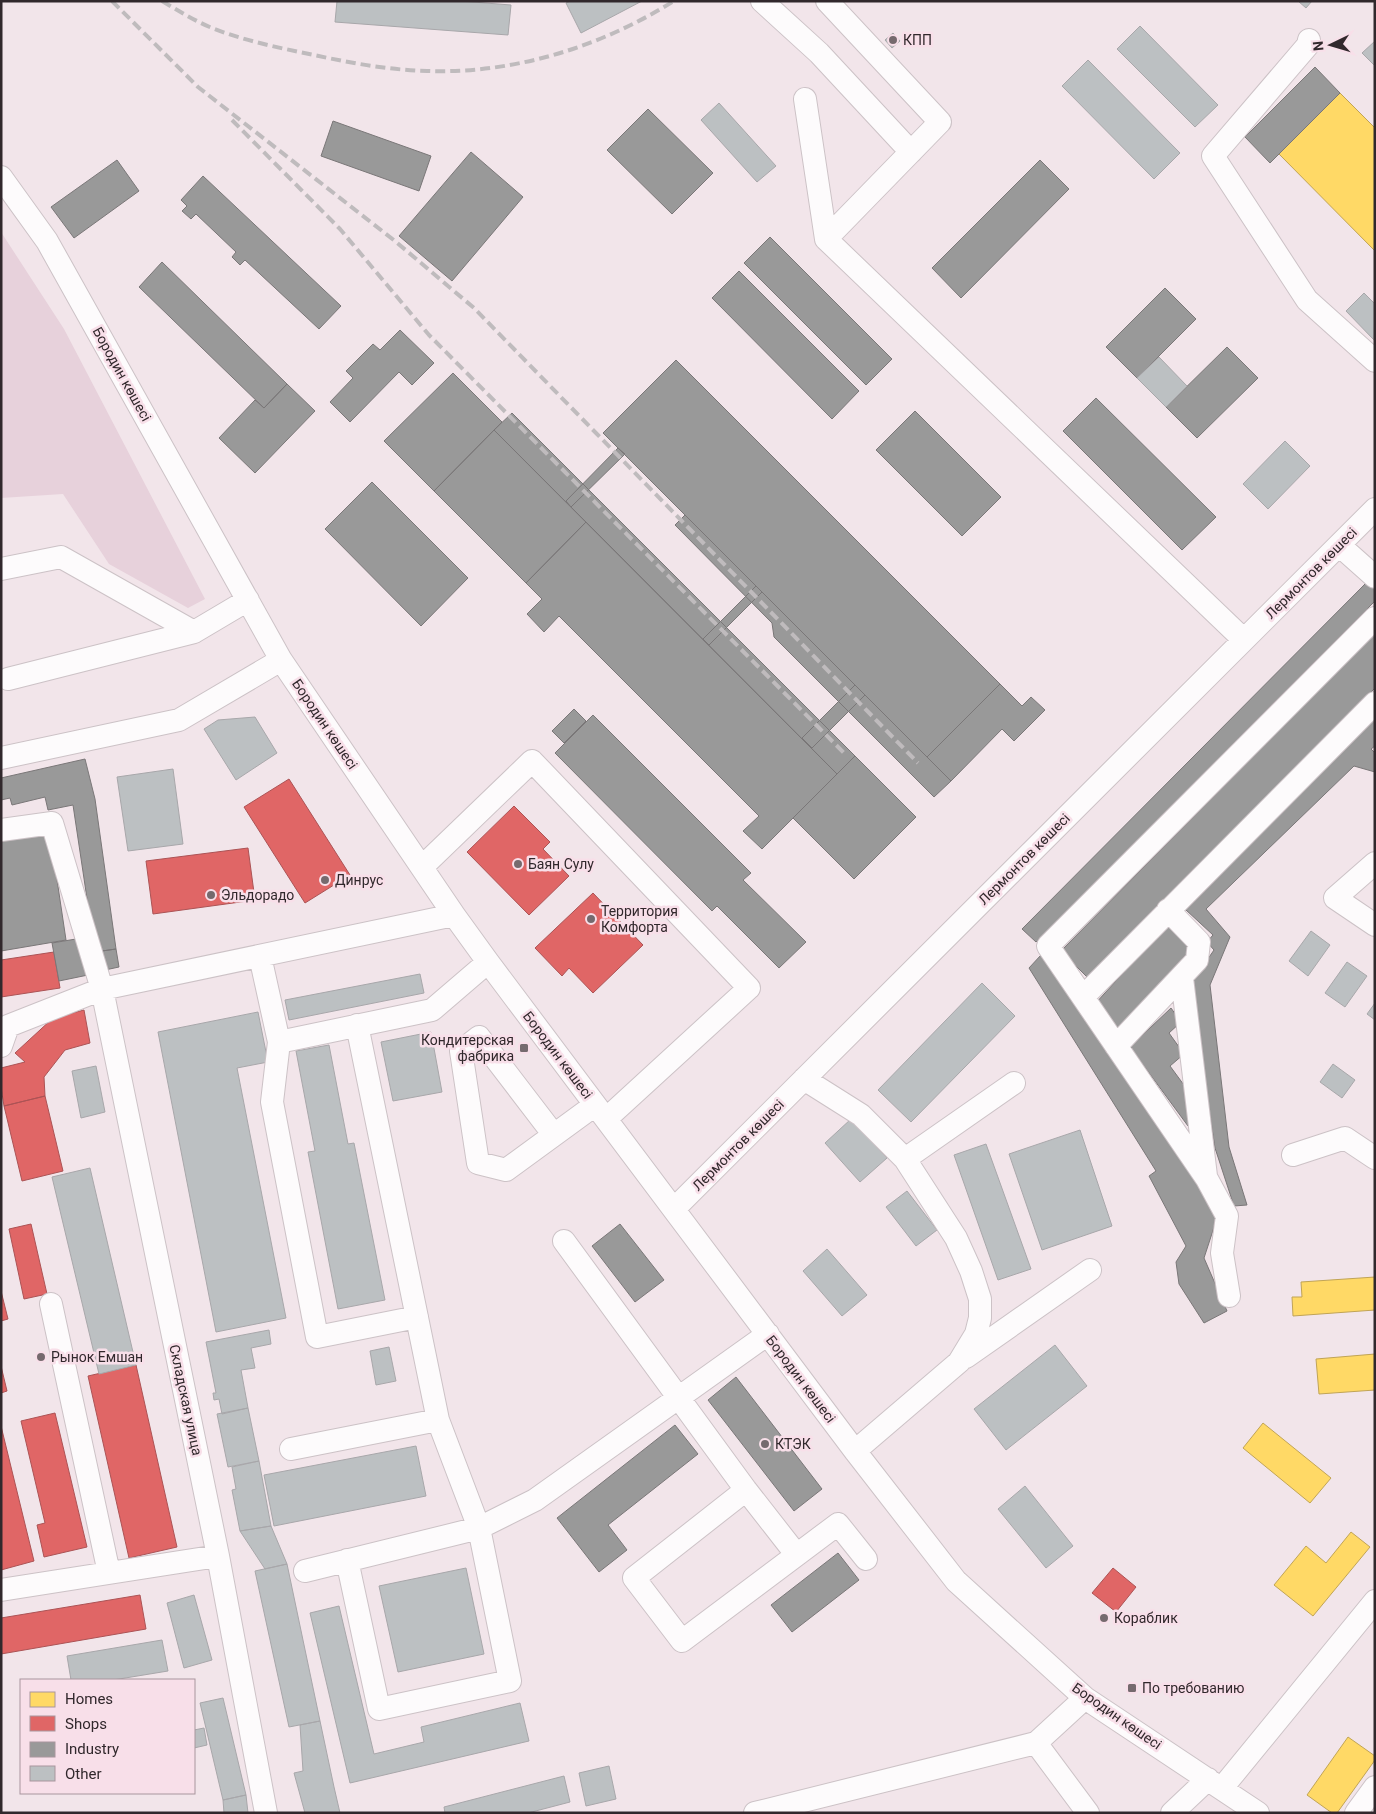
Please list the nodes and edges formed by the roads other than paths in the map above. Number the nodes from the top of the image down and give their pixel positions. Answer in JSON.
{"nodes":[{"id":1,"x":762,"y":1,"type":"edge"},
{"id":2,"x":827,"y":1,"type":"edge"},
{"id":3,"x":1309,"y":40,"type":"dead end"},
{"id":4,"x":805,"y":99,"type":"dead end"},
{"id":5,"x":911,"y":152,"type":"junction"},
{"id":6,"x":1,"y":177,"type":"edge"},
{"id":7,"x":826,"y":239,"type":"junction"},
{"id":8,"x":1375,"y":361,"type":"edge"},
{"id":9,"x":1375,"y":509,"type":"edge"},
{"id":10,"x":1339,"y":546,"type":"junction"},
{"id":11,"x":1,"y":569,"type":"edge"},
{"id":12,"x":1375,"y":577,"type":"edge"},
{"id":13,"x":248,"y":600,"type":"junction"},
{"id":14,"x":1375,"y":618,"type":"edge"},
{"id":15,"x":194,"y":632,"type":"junction"},
{"id":16,"x":1243,"y":639,"type":"junction"},
{"id":17,"x":281,"y":660,"type":"junction"},
{"id":18,"x":8,"y":679,"type":"dead end"},
{"id":19,"x":1375,"y":702,"type":"edge"},
{"id":20,"x":1,"y":758,"type":"edge"},
{"id":21,"x":1,"y":830,"type":"edge"},
{"id":22,"x":1375,"y":863,"type":"edge"},
{"id":23,"x":422,"y":868,"type":"junction"},
{"id":24,"x":1168,"y":910,"type":"junction"},
{"id":25,"x":454,"y":915,"type":"junction"},
{"id":26,"x":1375,"y":924,"type":"edge"},
{"id":27,"x":260,"y":956,"type":"junction"},
{"id":28,"x":488,"y":962,"type":"junction"},
{"id":29,"x":1182,"y":978,"type":"junction"},
{"id":30,"x":102,"y":989,"type":"junction"},
{"id":31,"x":1083,"y":997,"type":"junction"},
{"id":32,"x":357,"y":1025,"type":"junction"},
{"id":33,"x":279,"y":1042,"type":"junction"},
{"id":34,"x":2,"y":1045,"type":"edge"},
{"id":35,"x":1116,"y":1046,"type":"junction"},
{"id":36,"x":804,"y":1079,"type":"junction"},
{"id":37,"x":1014,"y":1083,"type":"dead end"},
{"id":38,"x":601,"y":1112,"type":"junction"},
{"id":39,"x":554,"y":1135,"type":"junction"},
{"id":40,"x":1293,"y":1155,"type":"dead end"},
{"id":41,"x":1375,"y":1158,"type":"edge"},
{"id":42,"x":905,"y":1159,"type":"junction"},
{"id":43,"x":1207,"y":1179,"type":"junction"},
{"id":44,"x":674,"y":1209,"type":"junction"},
{"id":45,"x":564,"y":1241,"type":"dead end"},
{"id":46,"x":1090,"y":1270,"type":"dead end"},
{"id":47,"x":1229,"y":1296,"type":"dead end"},
{"id":48,"x":51,"y":1304,"type":"dead end"},
{"id":49,"x":417,"y":1317,"type":"junction"},
{"id":50,"x":768,"y":1334,"type":"junction"},
{"id":51,"x":959,"y":1362,"type":"junction"},
{"id":52,"x":679,"y":1398,"type":"junction"},
{"id":53,"x":438,"y":1420,"type":"junction"},
{"id":54,"x":291,"y":1449,"type":"dead end"},
{"id":55,"x":856,"y":1451,"type":"junction"},
{"id":56,"x":746,"y":1490,"type":"junction"},
{"id":57,"x":479,"y":1528,"type":"junction"},
{"id":58,"x":796,"y":1554,"type":"junction"},
{"id":59,"x":218,"y":1556,"type":"junction"},
{"id":60,"x":866,"y":1559,"type":"dead end"},
{"id":61,"x":347,"y":1560,"type":"junction"},
{"id":62,"x":305,"y":1570,"type":"dead end"},
{"id":63,"x":109,"y":1573,"type":"junction"},
{"id":64,"x":1,"y":1590,"type":"edge"},
{"id":65,"x":1375,"y":1601,"type":"edge"},
{"id":66,"x":1085,"y":1698,"type":"junction"},
{"id":67,"x":1036,"y":1743,"type":"junction"},
{"id":68,"x":1215,"y":1784,"type":"junction"},
{"id":69,"x":1375,"y":1787,"type":"edge"},
{"id":70,"x":1255,"y":1812,"type":"edge"},
{"id":71,"x":266,"y":1813,"type":"edge"},
{"id":72,"x":756,"y":1813,"type":"edge"},
{"id":73,"x":1088,"y":1813,"type":"edge"},
{"id":74,"x":1172,"y":1813,"type":"edge"},
{"id":75,"x":1356,"y":1813,"type":"edge"}],
"edges":[{"from":1,"to":5,"type":"street"},
{"from":2,"to":5,"type":"street"},
{"from":3,"to":8,"type":"street"},
{"from":4,"to":7,"type":"street"},
{"from":5,"to":7,"type":"street"},
{"from":6,"to":13,"type":"street","name":"Бородин көшесі"},
{"from":7,"to":16,"type":"street"},
{"from":9,"to":10,"type":"street","name":"Лермонтов көшесі"},
{"from":10,"to":12,"type":"street"},
{"from":10,"to":16,"type":"street","name":"Лермонтов көшесі"},
{"from":11,"to":15,"type":"street"},
{"from":13,"to":15,"type":"street"},
{"from":13,"to":17,"type":"street","name":"Бородин көшесі"},
{"from":14,"to":31,"type":"street"},
{"from":15,"to":18,"type":"street"},
{"from":16,"to":36,"type":"street","name":"Лермонтов көшесі"},
{"from":17,"to":20,"type":"street"},
{"from":17,"to":23,"type":"street","name":"Бородин көшесі"},
{"from":19,"to":24,"type":"street"},
{"from":21,"to":30,"type":"street","name":"Складская улица"},
{"from":22,"to":26,"type":"street"},
{"from":23,"to":25,"type":"street","name":"Бородин көшесі"},
{"from":23,"to":38,"type":"street"},
{"from":24,"to":29,"type":"street"},
{"from":24,"to":31,"type":"street"},
{"from":25,"to":27,"type":"street"},
{"from":25,"to":28,"type":"street","name":"Бородин көшесі"},
{"from":27,"to":30,"type":"street"},
{"from":27,"to":33,"type":"street"},
{"from":28,"to":32,"type":"street"},
{"from":28,"to":38,"type":"street","name":"Бородин көшесі"},
{"from":29,"to":35,"type":"street"},
{"from":29,"to":43,"type":"street"},
{"from":30,"to":34,"type":"street"},
{"from":30,"to":59,"type":"street","name":"Складская улица"},
{"from":31,"to":35,"type":"street"},
{"from":32,"to":33,"type":"street"},
{"from":32,"to":49,"type":"street"},
{"from":33,"to":49,"type":"street"},
{"from":35,"to":43,"type":"street"},
{"from":36,"to":42,"type":"street"},
{"from":36,"to":44,"type":"street","name":"Лермонтов көшесі"},
{"from":37,"to":42,"type":"street"},
{"from":38,"to":39,"type":"street"},
{"from":38,"to":44,"type":"street","name":"Бородин көшесі"},
{"from":39,"to":39,"type":"street"},
{"from":40,"to":41,"type":"street"},
{"from":42,"to":51,"type":"street"},
{"from":43,"to":47,"type":"street"},
{"from":44,"to":50,"type":"street","name":"Бородин көшесі"},
{"from":45,"to":52,"type":"street"},
{"from":46,"to":51,"type":"street"},
{"from":48,"to":63,"type":"street"},
{"from":49,"to":53,"type":"street"},
{"from":50,"to":52,"type":"street"},
{"from":50,"to":55,"type":"street","name":"Бородин көшесі"},
{"from":51,"to":55,"type":"street"},
{"from":52,"to":56,"type":"street"},
{"from":52,"to":57,"type":"street"},
{"from":53,"to":54,"type":"street"},
{"from":53,"to":57,"type":"street"},
{"from":55,"to":66,"type":"street","name":"Бородин көшесі"},
{"from":56,"to":58,"type":"street"},
{"from":56,"to":58,"type":"street"},
{"from":57,"to":61,"type":"street"},
{"from":57,"to":61,"type":"street"},
{"from":58,"to":60,"type":"street"},
{"from":59,"to":63,"type":"street"},
{"from":59,"to":71,"type":"street","name":"Складская улица"},
{"from":61,"to":62,"type":"street"},
{"from":63,"to":64,"type":"street"},
{"from":65,"to":68,"type":"street"},
{"from":66,"to":67,"type":"street"},
{"from":66,"to":68,"type":"street","name":"Бородин көшесі"},
{"from":67,"to":72,"type":"street"},
{"from":67,"to":73,"type":"street"},
{"from":68,"to":70,"type":"street","name":"Бородин көшесі"},
{"from":68,"to":74,"type":"street"},
{"from":69,"to":75,"type":"street"}]}
